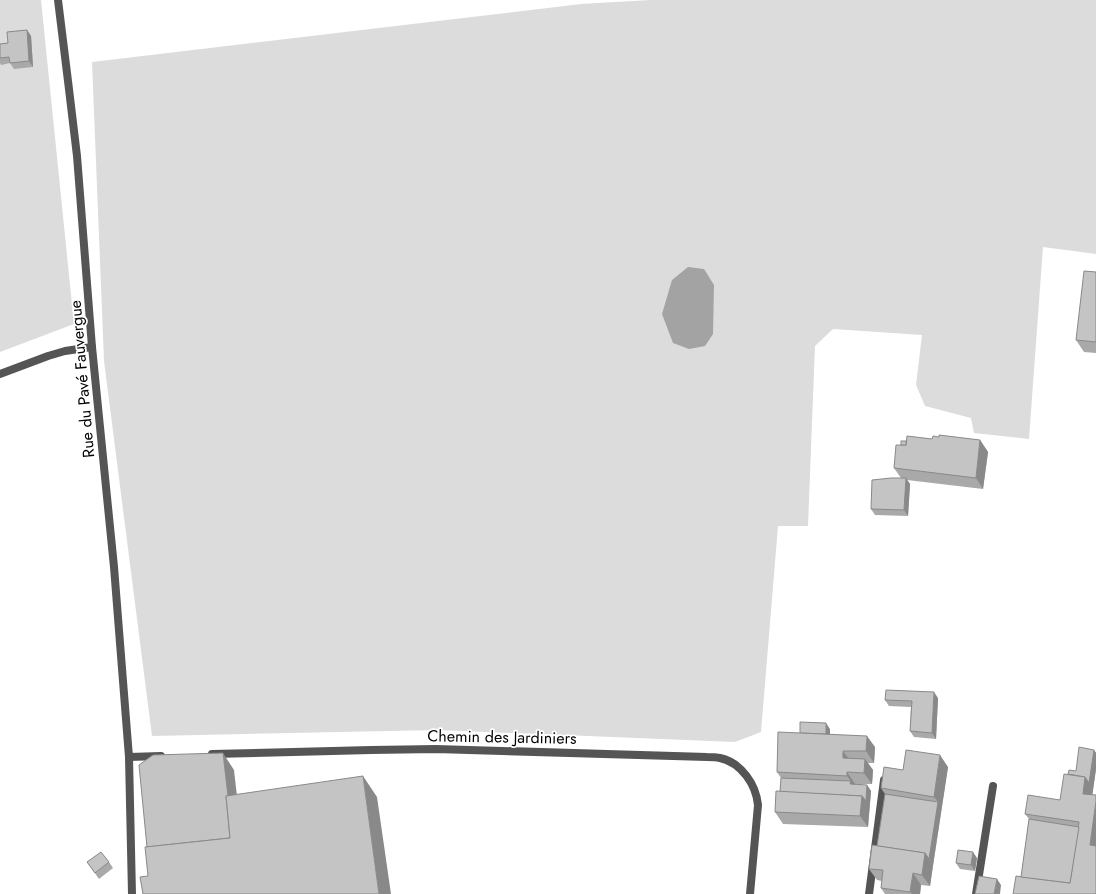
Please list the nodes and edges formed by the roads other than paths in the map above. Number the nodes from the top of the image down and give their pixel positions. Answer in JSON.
{"nodes":[{"id":1,"x":58,"y":0,"type":"edge"},
{"id":2,"x":92,"y":347,"type":"junction"},
{"id":3,"x":0,"y":374,"type":"edge"},
{"id":4,"x":207,"y":754,"type":"edge"},
{"id":5,"x":168,"y":756,"type":"edge"},
{"id":6,"x":129,"y":757,"type":"junction"},
{"id":7,"x":884,"y":779,"type":"edge"},
{"id":8,"x":993,"y":786,"type":"dead end"},
{"id":9,"x":132,"y":894,"type":"edge"},
{"id":10,"x":750,"y":894,"type":"edge"},
{"id":11,"x":869,"y":894,"type":"edge"},
{"id":12,"x":976,"y":894,"type":"edge"}],
"edges":[{"from":1,"to":2,"type":"street","name":"Rue du Pavé Fauvergue"},
{"from":2,"to":3,"type":"street"},
{"from":2,"to":6,"type":"street","name":"Rue du Pavé Fauvergue"},
{"from":4,"to":10,"type":"street","name":"Chemin des Jardiniers"},
{"from":5,"to":6,"type":"street"},
{"from":6,"to":9,"type":"street","name":"Rue du Pavé Fauvergue"},
{"from":7,"to":11,"type":"street"},
{"from":8,"to":12,"type":"street"}]}
